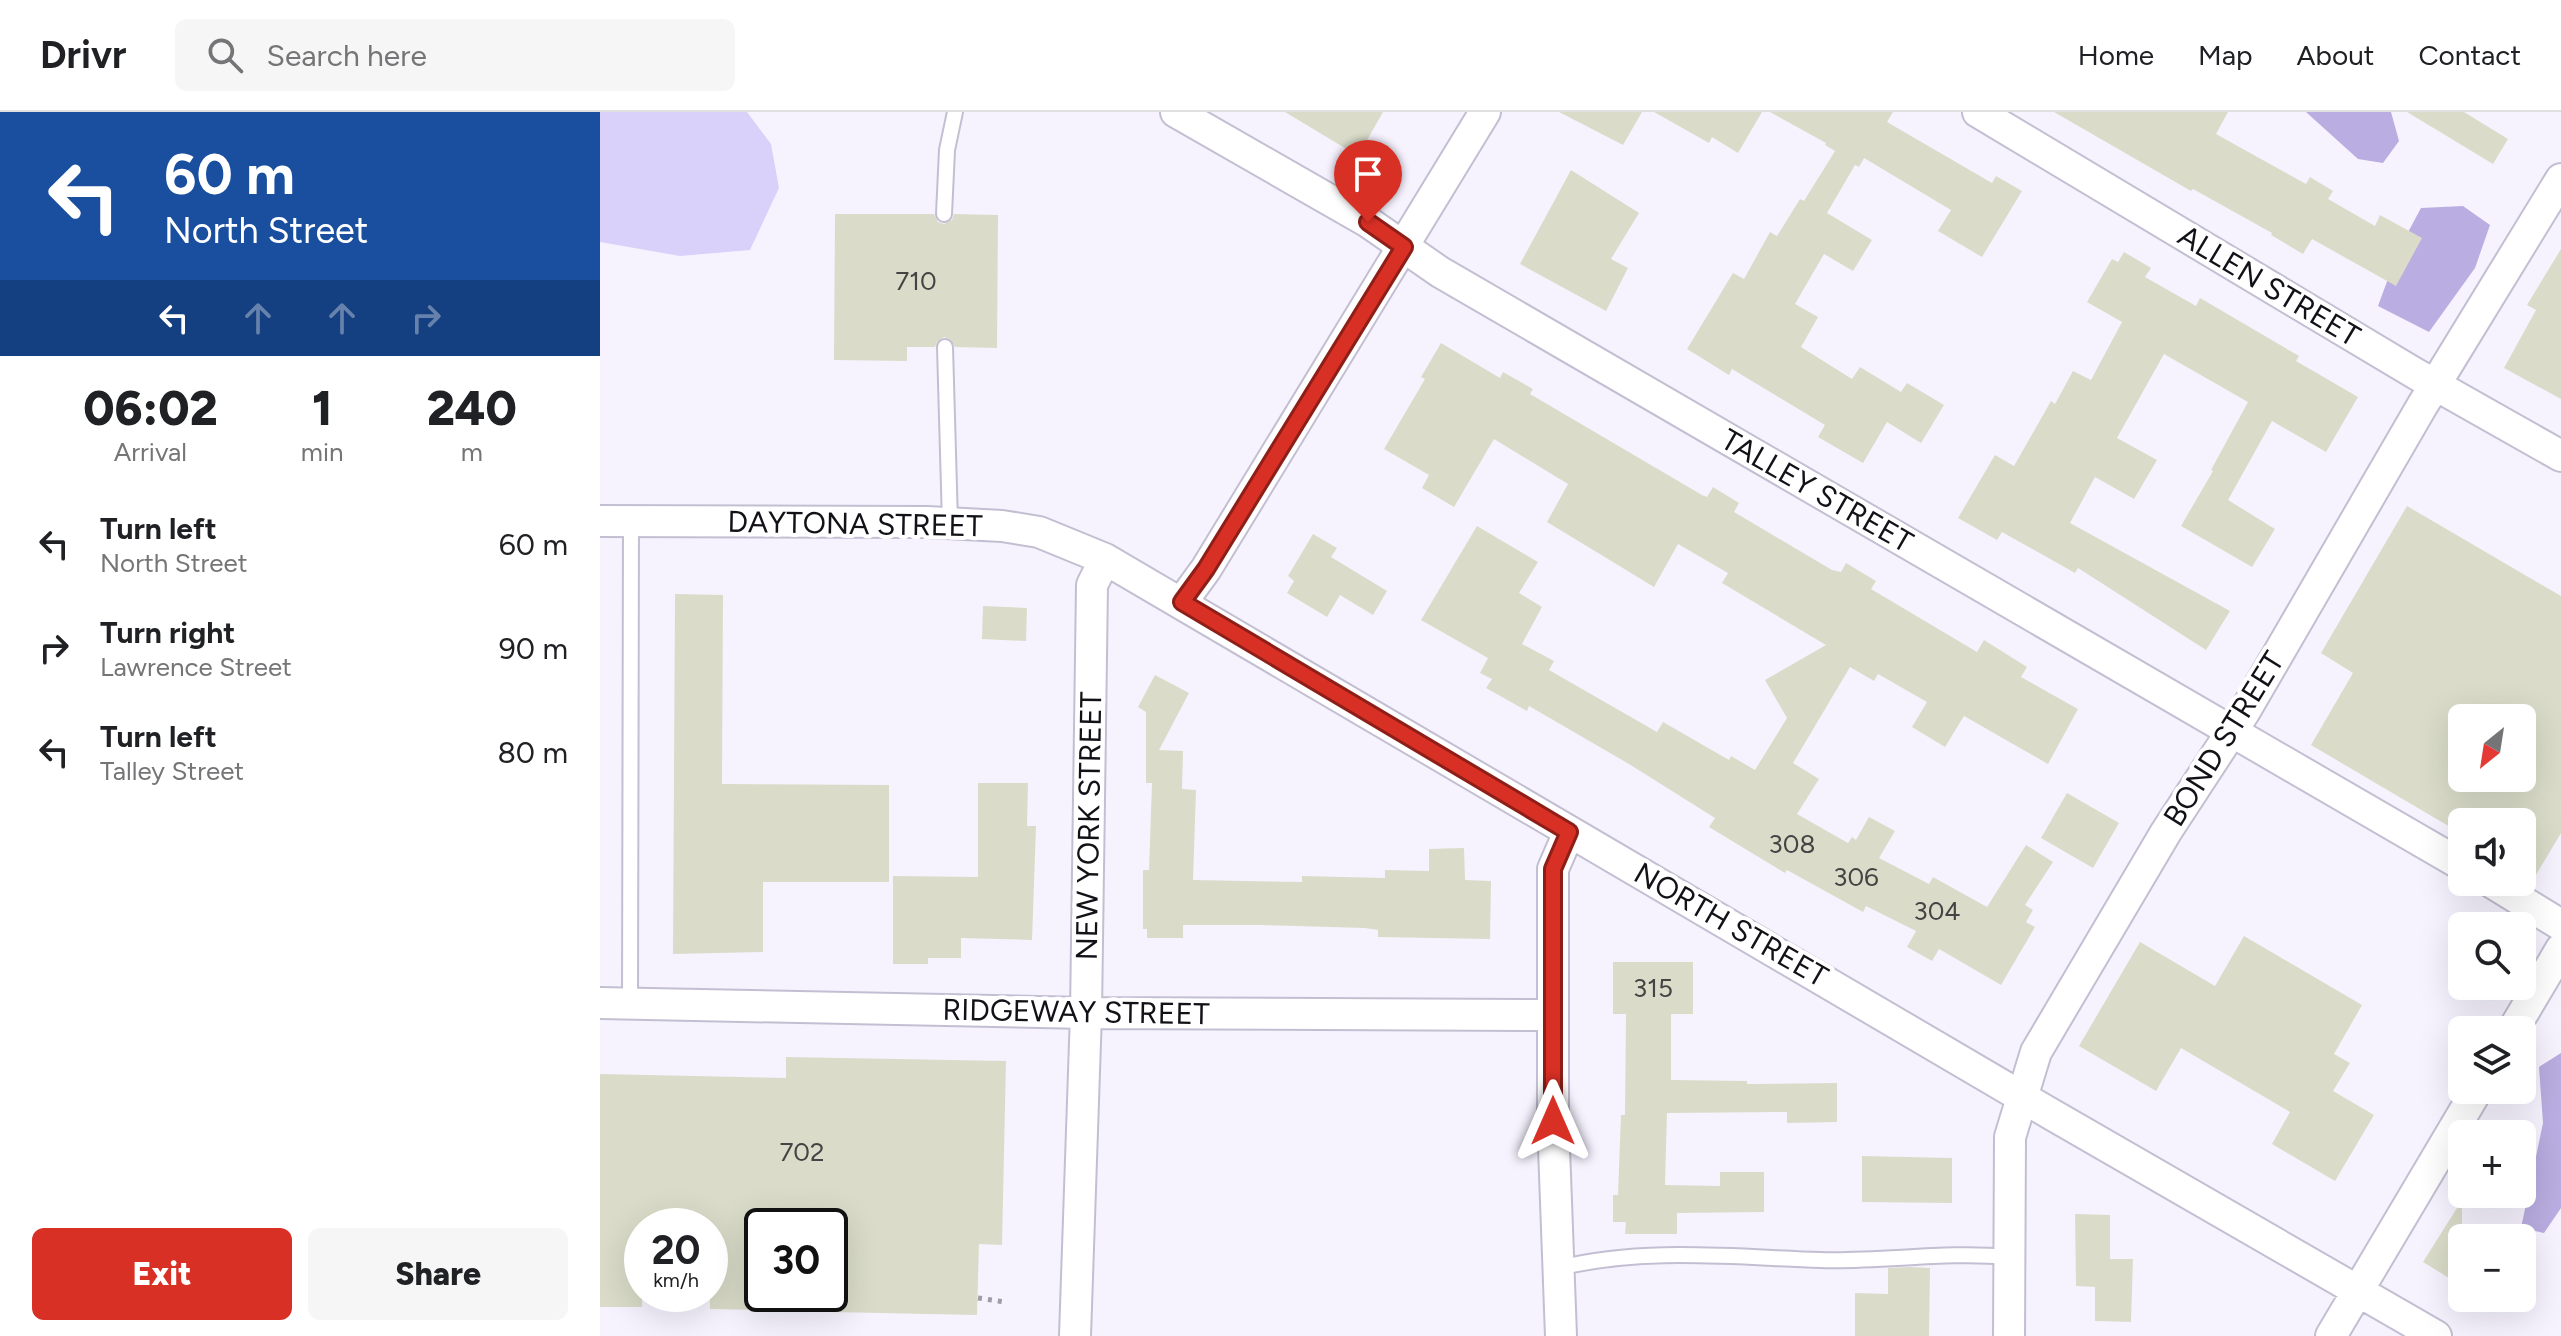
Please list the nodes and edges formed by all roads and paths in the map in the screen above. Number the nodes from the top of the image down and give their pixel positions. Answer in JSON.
{"nodes":[{"id":1,"x":955,"y":112,"type":"edge"},
{"id":2,"x":1176,"y":112,"type":"edge"},
{"id":3,"x":1485,"y":112,"type":"edge"},
{"id":4,"x":1978,"y":112,"type":"edge"},
{"id":5,"x":2561,"y":179,"type":"edge"},
{"id":6,"x":944,"y":214,"type":"dead end"},
{"id":7,"x":1404,"y":247,"type":"junction"},
{"id":8,"x":945,"y":347,"type":"dead end"},
{"id":9,"x":2436,"y":384,"type":"junction"},
{"id":10,"x":2561,"y":456,"type":"edge"},
{"id":11,"x":600,"y":521,"type":"edge"},
{"id":12,"x":631,"y":521,"type":"junction"},
{"id":13,"x":950,"y":523,"type":"junction"},
{"id":14,"x":1105,"y":559,"type":"junction"},
{"id":15,"x":1182,"y":602,"type":"junction"},
{"id":16,"x":2231,"y":731,"type":"junction"},
{"id":17,"x":1569,"y":832,"type":"junction"},
{"id":18,"x":2448,"y":857,"type":"edge"},
{"id":19,"x":2514,"y":896,"type":"edge"},
{"id":20,"x":2561,"y":925,"type":"edge"},
{"id":21,"x":2561,"y":949,"type":"edge"},
{"id":22,"x":600,"y":1003,"type":"edge"},
{"id":23,"x":630,"y":1004,"type":"junction"},
{"id":24,"x":1086,"y":1013,"type":"junction"},
{"id":25,"x":1552,"y":1015,"type":"junction"},
{"id":26,"x":2521,"y":1016,"type":"edge"},
{"id":27,"x":2021,"y":1096,"type":"junction"},
{"id":28,"x":2469,"y":1104,"type":"edge"},
{"id":29,"x":2008,"y":1257,"type":"junction"},
{"id":30,"x":1559,"y":1268,"type":"junction"},
{"id":31,"x":2358,"y":1290,"type":"junction"},
{"id":32,"x":978,"y":1298,"type":"dead end"},
{"id":33,"x":1005,"y":1302,"type":"dead end"},
{"id":34,"x":1075,"y":1336,"type":"edge"},
{"id":35,"x":1561,"y":1336,"type":"edge"},
{"id":36,"x":2009,"y":1336,"type":"edge"},
{"id":37,"x":2331,"y":1336,"type":"edge"},
{"id":38,"x":2436,"y":1336,"type":"edge"}],
"edges":[{"from":1,"to":6,"type":"lane"},
{"from":2,"to":7,"type":"street","name":"TALLEY STREET"},
{"from":3,"to":7,"type":"street"},
{"from":4,"to":9,"type":"street","name":"ALLEN STREET"},
{"from":5,"to":9,"type":"street","name":"BOND STREET"},
{"from":7,"to":15,"type":"street"},
{"from":7,"to":16,"type":"street","name":"TALLEY STREET"},
{"from":8,"to":13,"type":"lane"},
{"from":9,"to":10,"type":"street","name":"ALLEN STREET"},
{"from":9,"to":16,"type":"street","name":"BOND STREET"},
{"from":11,"to":12,"type":"street","name":"DAYTONA STREET"},
{"from":12,"to":13,"type":"street","name":"DAYTONA STREET"},
{"from":12,"to":23,"type":"lane"},
{"from":13,"to":14,"type":"street","name":"DAYTONA STREET"},
{"from":14,"to":15,"type":"street","name":"NORTH STREET"},
{"from":14,"to":24,"type":"street","name":"NEW YORK STREET"},
{"from":15,"to":17,"type":"street","name":"NORTH STREET"},
{"from":16,"to":18,"type":"street","name":"TALLEY STREET"},
{"from":16,"to":27,"type":"street","name":"BOND STREET"},
{"from":17,"to":25,"type":"street"},
{"from":17,"to":27,"type":"street","name":"NORTH STREET"},
{"from":19,"to":20,"type":"street"},
{"from":21,"to":26,"type":"street"},
{"from":22,"to":23,"type":"street","name":"RIDGEWAY STREET"},
{"from":23,"to":24,"type":"street","name":"RIDGEWAY STREET"},
{"from":24,"to":25,"type":"street","name":"RIDGEWAY STREET"},
{"from":24,"to":34,"type":"street","name":"NEW YORK STREET"},
{"from":25,"to":30,"type":"street"},
{"from":27,"to":29,"type":"street","name":"BOND STREET"},
{"from":27,"to":31,"type":"street","name":"NORTH STREET"},
{"from":28,"to":31,"type":"street"},
{"from":29,"to":30,"type":"lane"},
{"from":29,"to":36,"type":"street","name":"BOND STREET"},
{"from":30,"to":35,"type":"street"},
{"from":31,"to":37,"type":"street"},
{"from":31,"to":38,"type":"street","name":"NORTH STREET"},
{"from":32,"to":33,"type":"path"}]}
